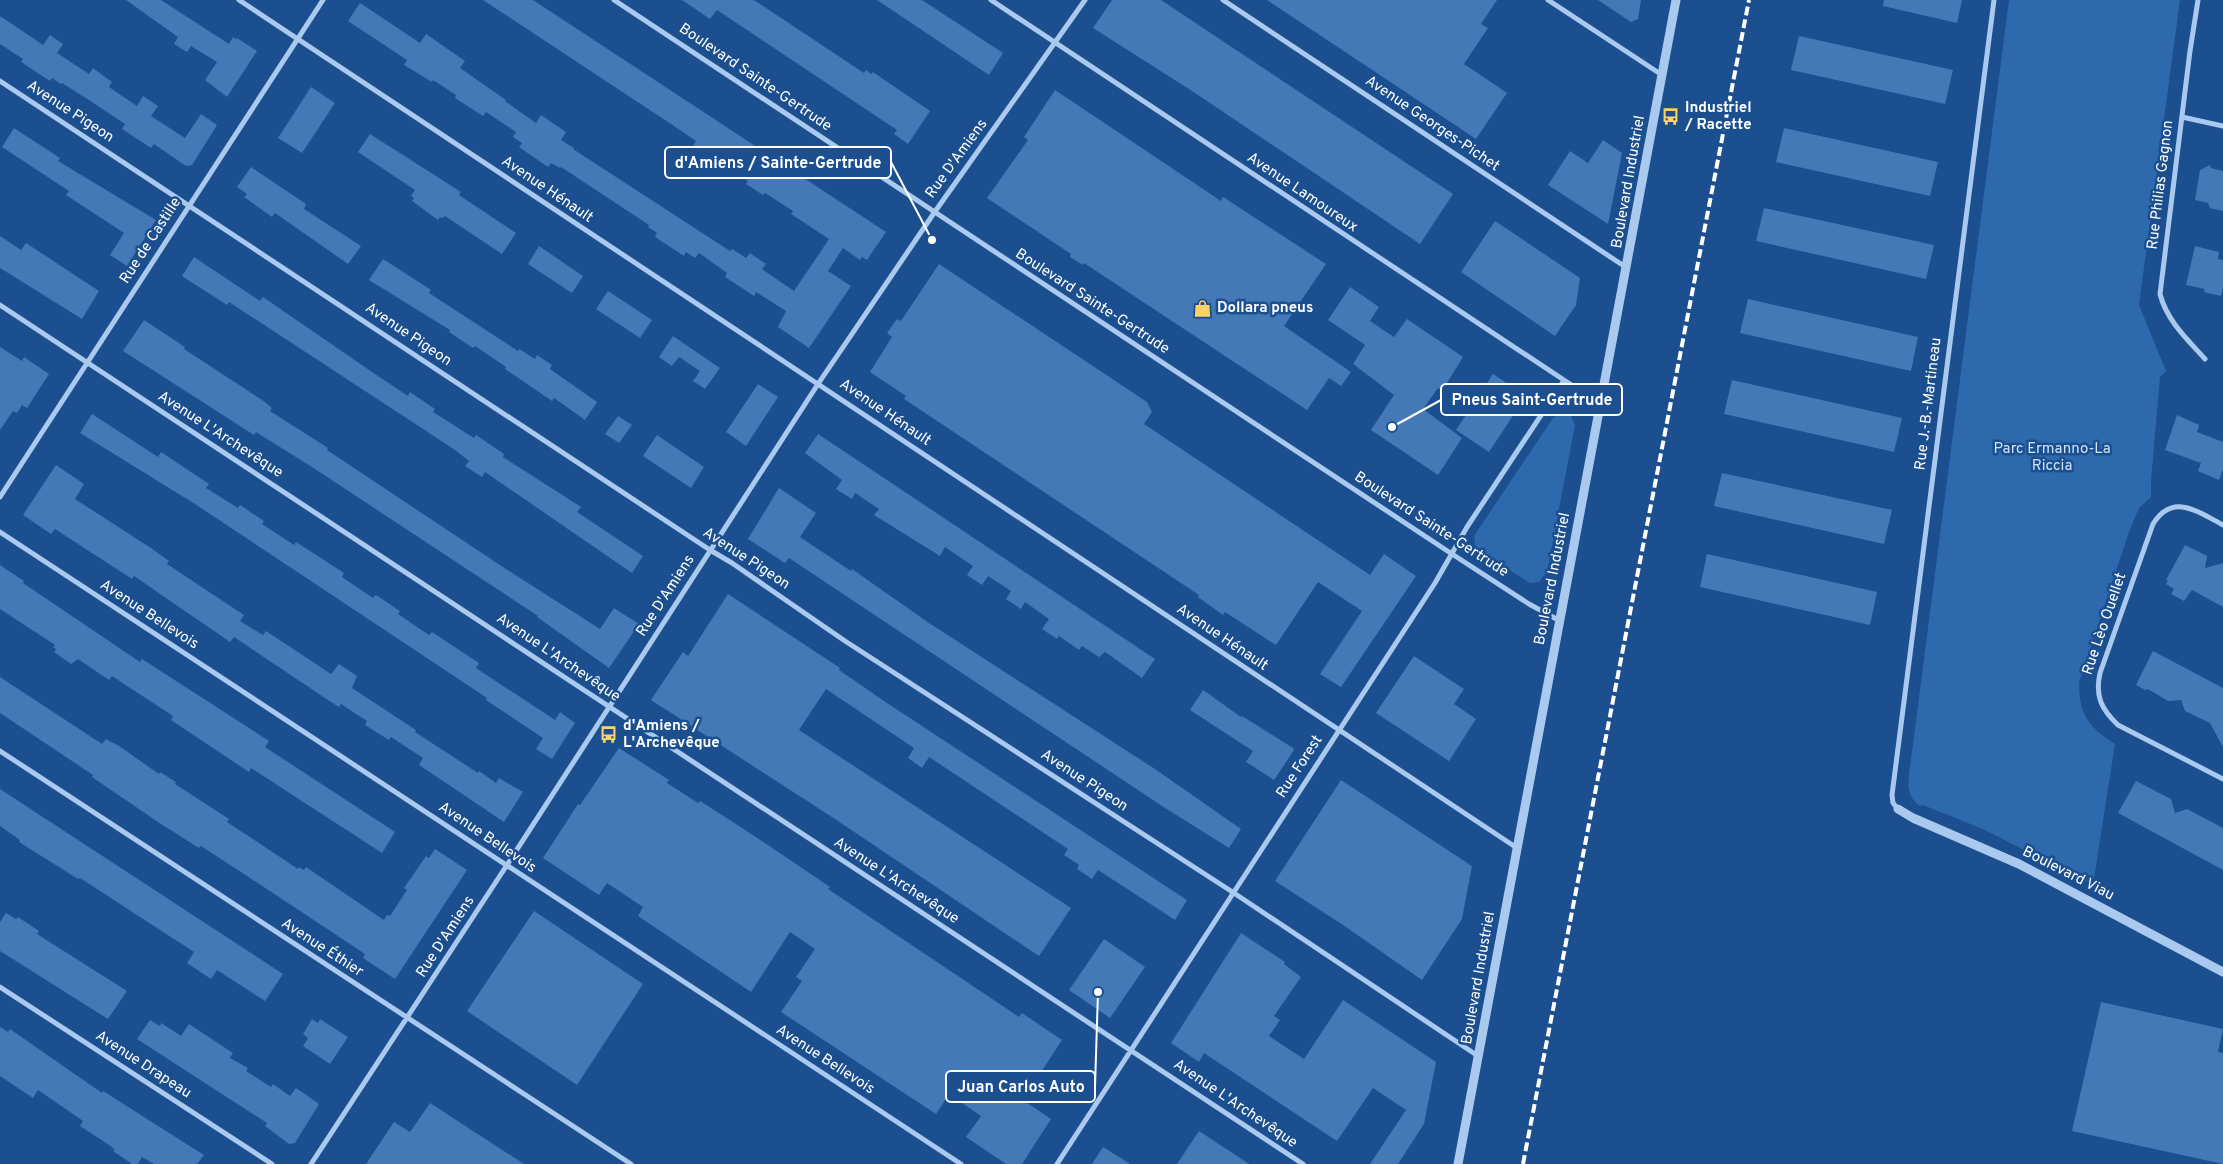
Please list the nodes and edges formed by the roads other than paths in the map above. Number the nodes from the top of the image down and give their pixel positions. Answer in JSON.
{"nodes":[{"id":1,"x":239,"y":0,"type":"edge"},
{"id":2,"x":323,"y":0,"type":"edge"},
{"id":3,"x":614,"y":0,"type":"edge"},
{"id":4,"x":991,"y":0,"type":"edge"},
{"id":5,"x":1085,"y":0,"type":"edge"},
{"id":6,"x":1223,"y":0,"type":"edge"},
{"id":7,"x":1548,"y":0,"type":"edge"},
{"id":8,"x":1676,"y":0,"type":"edge"},
{"id":9,"x":1994,"y":0,"type":"edge"},
{"id":10,"x":2198,"y":0,"type":"edge"},
{"id":11,"x":298,"y":39,"type":"junction"},
{"id":12,"x":1056,"y":43,"type":"junction"},
{"id":13,"x":1662,"y":74,"type":"junction"},
{"id":14,"x":0,"y":81,"type":"edge"},
{"id":15,"x":2182,"y":117,"type":"junction"},
{"id":16,"x":2223,"y":126,"type":"edge"},
{"id":17,"x":190,"y":205,"type":"junction"},
{"id":18,"x":934,"y":212,"type":"junction"},
{"id":19,"x":1627,"y":268,"type":"junction"},
{"id":20,"x":0,"y":305,"type":"edge"},
{"id":21,"x":2205,"y":359,"type":"dead end"},
{"id":22,"x":87,"y":361,"type":"junction"},
{"id":23,"x":1563,"y":382,"type":"junction"},
{"id":24,"x":818,"y":384,"type":"junction"},
{"id":25,"x":1600,"y":404,"type":"junction"},
{"id":26,"x":0,"y":497,"type":"edge"},
{"id":27,"x":2223,"y":525,"type":"edge"},
{"id":28,"x":0,"y":532,"type":"edge"},
{"id":29,"x":710,"y":550,"type":"junction"},
{"id":30,"x":1452,"y":554,"type":"junction"},
{"id":31,"x":1560,"y":621,"type":"junction"},
{"id":32,"x":608,"y":707,"type":"junction"},
{"id":33,"x":1339,"y":730,"type":"junction"},
{"id":34,"x":0,"y":751,"type":"edge"},
{"id":35,"x":2223,"y":780,"type":"edge"},
{"id":36,"x":1898,"y":809,"type":"joint"},
{"id":37,"x":1517,"y":848,"type":"junction"},
{"id":38,"x":507,"y":866,"type":"junction"},
{"id":39,"x":1234,"y":893,"type":"junction"},
{"id":40,"x":2223,"y":972,"type":"edge"},
{"id":41,"x":0,"y":987,"type":"edge"},
{"id":42,"x":408,"y":1018,"type":"junction"},
{"id":43,"x":1131,"y":1050,"type":"junction"},
{"id":44,"x":1479,"y":1056,"type":"junction"},
{"id":45,"x":272,"y":1164,"type":"edge"},
{"id":46,"x":311,"y":1164,"type":"edge"},
{"id":47,"x":631,"y":1164,"type":"edge"},
{"id":48,"x":961,"y":1164,"type":"edge"},
{"id":49,"x":1057,"y":1164,"type":"edge"},
{"id":50,"x":1303,"y":1164,"type":"edge"},
{"id":51,"x":1458,"y":1164,"type":"edge"}],
"edges":[{"from":1,"to":11,"type":"street","name":"Avenue Hénault"},
{"from":2,"to":11,"type":"street","name":"Rue de Castille"},
{"from":3,"to":18,"type":"street","name":"Boulevard Sainte-Gertrude"},
{"from":4,"to":12,"type":"street","name":"Avenue Lamoureux"},
{"from":5,"to":12,"type":"street","name":"Rue D'Amiens"},
{"from":6,"to":19,"type":"street","name":"Avenue Georges-Pichet"},
{"from":7,"to":13,"type":"street"},
{"from":8,"to":13,"type":"street","name":"Boulevard Industriel"},
{"from":9,"to":36,"type":"street","name":"Rue J.-B.-Martineau"},
{"from":10,"to":15,"type":"street","name":"Rue Philias Gagnon"},
{"from":11,"to":17,"type":"street","name":"Rue de Castille"},
{"from":11,"to":24,"type":"street","name":"Avenue Hénault"},
{"from":12,"to":18,"type":"street","name":"Rue D'Amiens"},
{"from":12,"to":23,"type":"street","name":"Avenue Lamoureux"},
{"from":13,"to":19,"type":"street","name":"Boulevard Industriel"},
{"from":14,"to":17,"type":"street","name":"Avenue Pigeon"},
{"from":15,"to":16,"type":"street"},
{"from":15,"to":21,"type":"street","name":"Rue Philias Gagnon"},
{"from":17,"to":22,"type":"street","name":"Rue de Castille"},
{"from":17,"to":29,"type":"street","name":"Avenue Pigeon"},
{"from":18,"to":24,"type":"street","name":"Rue D'Amiens"},
{"from":18,"to":30,"type":"street","name":"Boulevard Sainte-Gertrude"},
{"from":19,"to":25,"type":"street","name":"Boulevard Industriel"},
{"from":20,"to":22,"type":"street","name":"Avenue L'Archevêque"},
{"from":22,"to":26,"type":"street","name":"Rue de Castille"},
{"from":22,"to":32,"type":"street","name":"Avenue L'Archevêque"},
{"from":23,"to":25,"type":"street","name":"Avenue Lamoureux"},
{"from":23,"to":30,"type":"street","name":"Rue Forest"},
{"from":24,"to":29,"type":"street","name":"Rue D'Amiens"},
{"from":24,"to":33,"type":"street","name":"Avenue Hénault"},
{"from":25,"to":31,"type":"street","name":"Boulevard Industriel"},
{"from":27,"to":35,"type":"street","name":"Rue Lèo Ouellet"},
{"from":28,"to":38,"type":"street","name":"Avenue Bellevois"},
{"from":29,"to":32,"type":"street","name":"Rue D'Amiens"},
{"from":29,"to":39,"type":"street","name":"Avenue Pigeon"},
{"from":30,"to":31,"type":"street","name":"Boulevard Sainte-Gertrude"},
{"from":30,"to":33,"type":"street","name":"Rue Forest"},
{"from":31,"to":37,"type":"street","name":"Boulevard Industriel"},
{"from":32,"to":38,"type":"street","name":"Rue D'Amiens"},
{"from":32,"to":43,"type":"street","name":"Avenue L'Archevêque"},
{"from":33,"to":37,"type":"street","name":"Avenue Hénault"},
{"from":33,"to":39,"type":"street","name":"Rue Forest"},
{"from":34,"to":42,"type":"street","name":"Avenue Éthier"},
{"from":36,"to":40,"type":"street","name":"Boulevard Viau"},
{"from":37,"to":44,"type":"street","name":"Boulevard Industriel"},
{"from":38,"to":42,"type":"street","name":"Rue D'Amiens"},
{"from":38,"to":48,"type":"street","name":"Avenue Bellevois"},
{"from":39,"to":43,"type":"street","name":"Rue Forest"},
{"from":39,"to":44,"type":"street","name":"Avenue Pigeon"},
{"from":41,"to":45,"type":"street","name":"Avenue Drapeau"},
{"from":42,"to":46,"type":"street","name":"Rue D'Amiens"},
{"from":42,"to":47,"type":"street","name":"Avenue Éthier"},
{"from":43,"to":49,"type":"street","name":"Rue Forest"},
{"from":43,"to":50,"type":"street","name":"Avenue L'Archevêque"},
{"from":44,"to":51,"type":"street","name":"Boulevard Industriel"}]}
